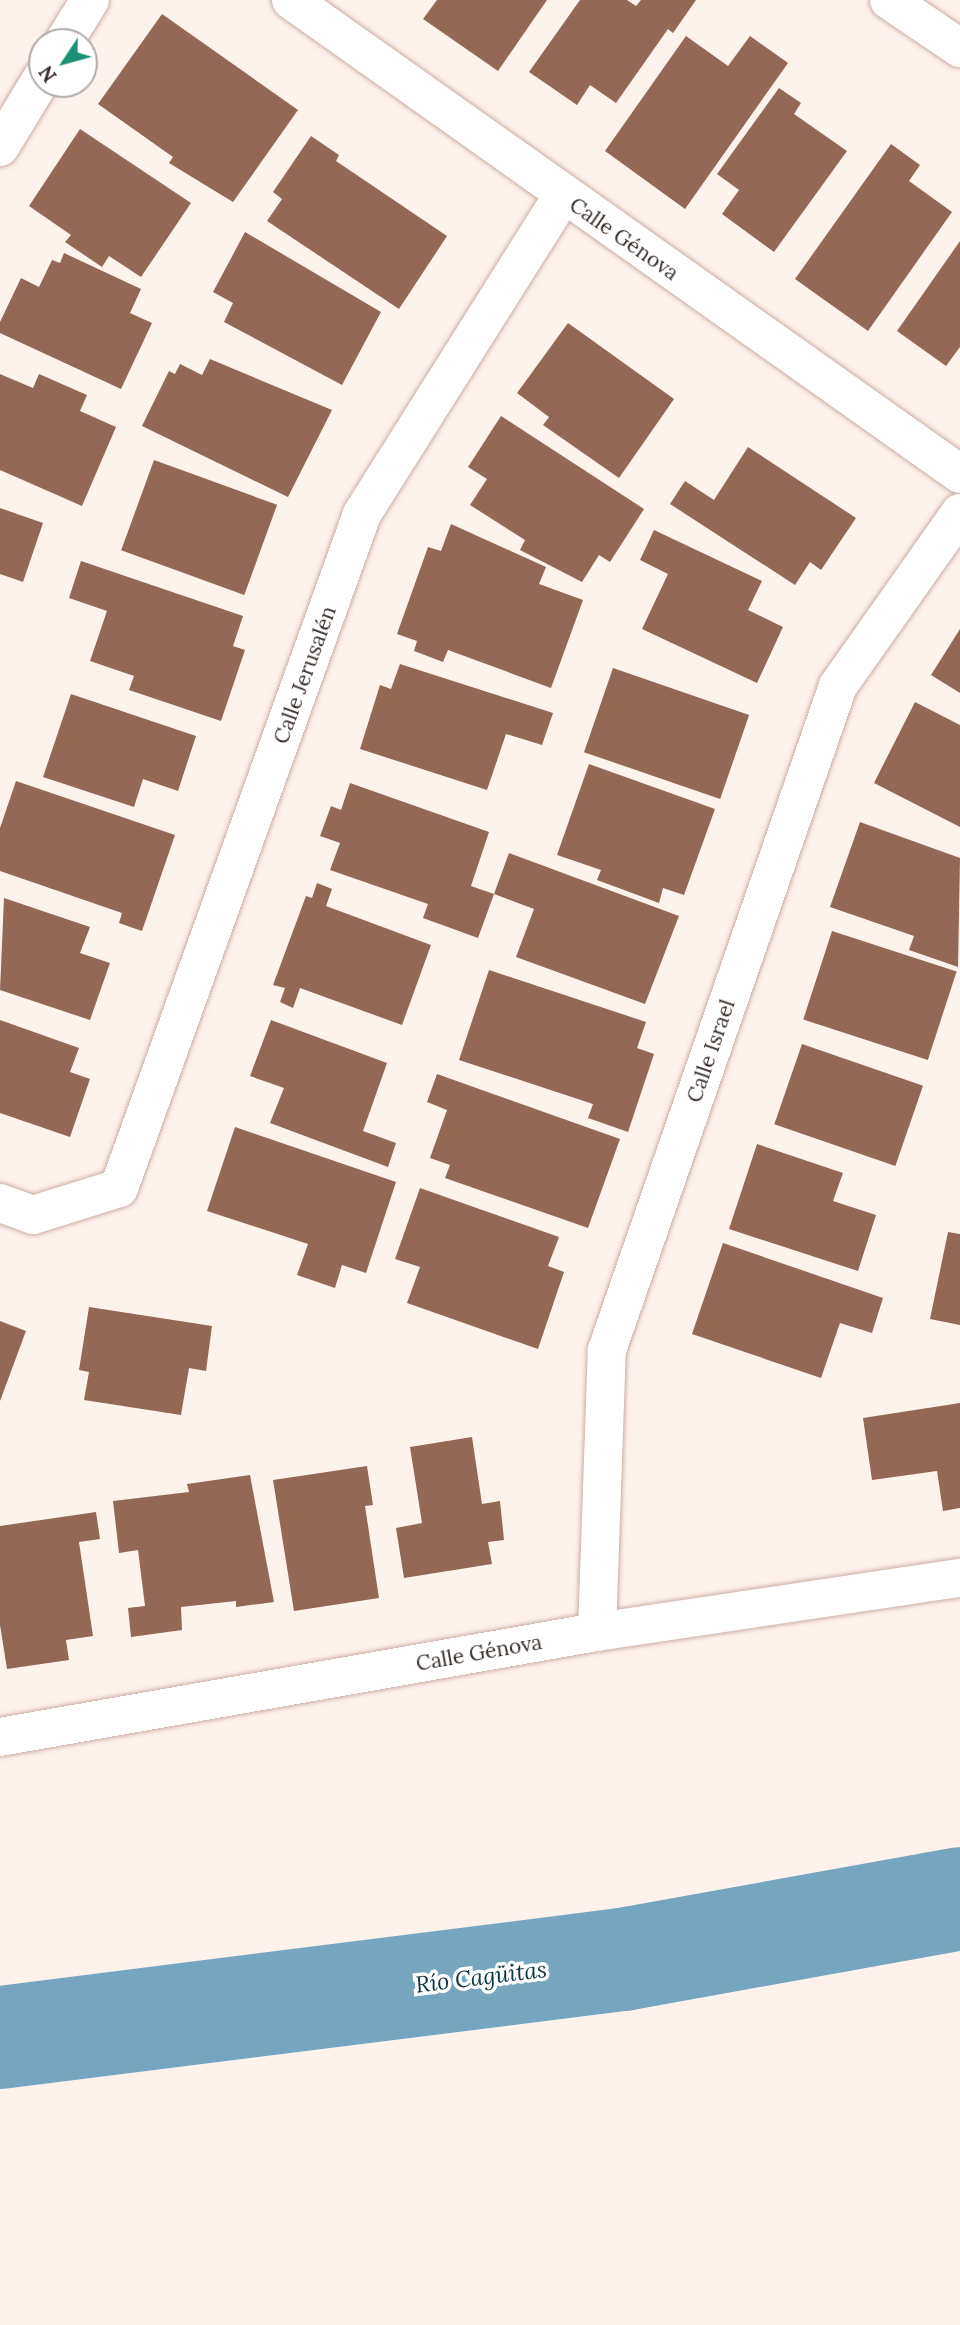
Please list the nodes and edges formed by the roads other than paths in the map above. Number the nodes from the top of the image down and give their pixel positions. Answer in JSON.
{"nodes":[{"id":1,"x":90,"y":0,"type":"edge"},
{"id":2,"x":291,"y":0,"type":"edge"},
{"id":3,"x":889,"y":0,"type":"edge"},
{"id":4,"x":73,"y":28,"type":"edge"},
{"id":5,"x":960,"y":48,"type":"edge"},
{"id":6,"x":30,"y":98,"type":"edge"},
{"id":7,"x":0,"y":147,"type":"edge"},
{"id":8,"x":562,"y":196,"type":"junction"},
{"id":9,"x":960,"y":474,"type":"edge"},
{"id":10,"x":960,"y":513,"type":"edge"},
{"id":11,"x":0,"y":1203,"type":"edge"},
{"id":12,"x":960,"y":1578,"type":"edge"},
{"id":13,"x":597,"y":1632,"type":"junction"},
{"id":14,"x":0,"y":1737,"type":"edge"}],
"edges":[{"from":1,"to":4,"type":"street"},
{"from":2,"to":8,"type":"street","name":"Calle Génova"},
{"from":3,"to":5,"type":"street"},
{"from":6,"to":7,"type":"street"},
{"from":8,"to":9,"type":"street","name":"Calle Génova"},
{"from":8,"to":11,"type":"street","name":"Calle Jerusalén"},
{"from":10,"to":13,"type":"street","name":"Calle Israel"},
{"from":12,"to":13,"type":"street","name":"Calle Génova"},
{"from":13,"to":14,"type":"street","name":"Calle Génova"}]}
